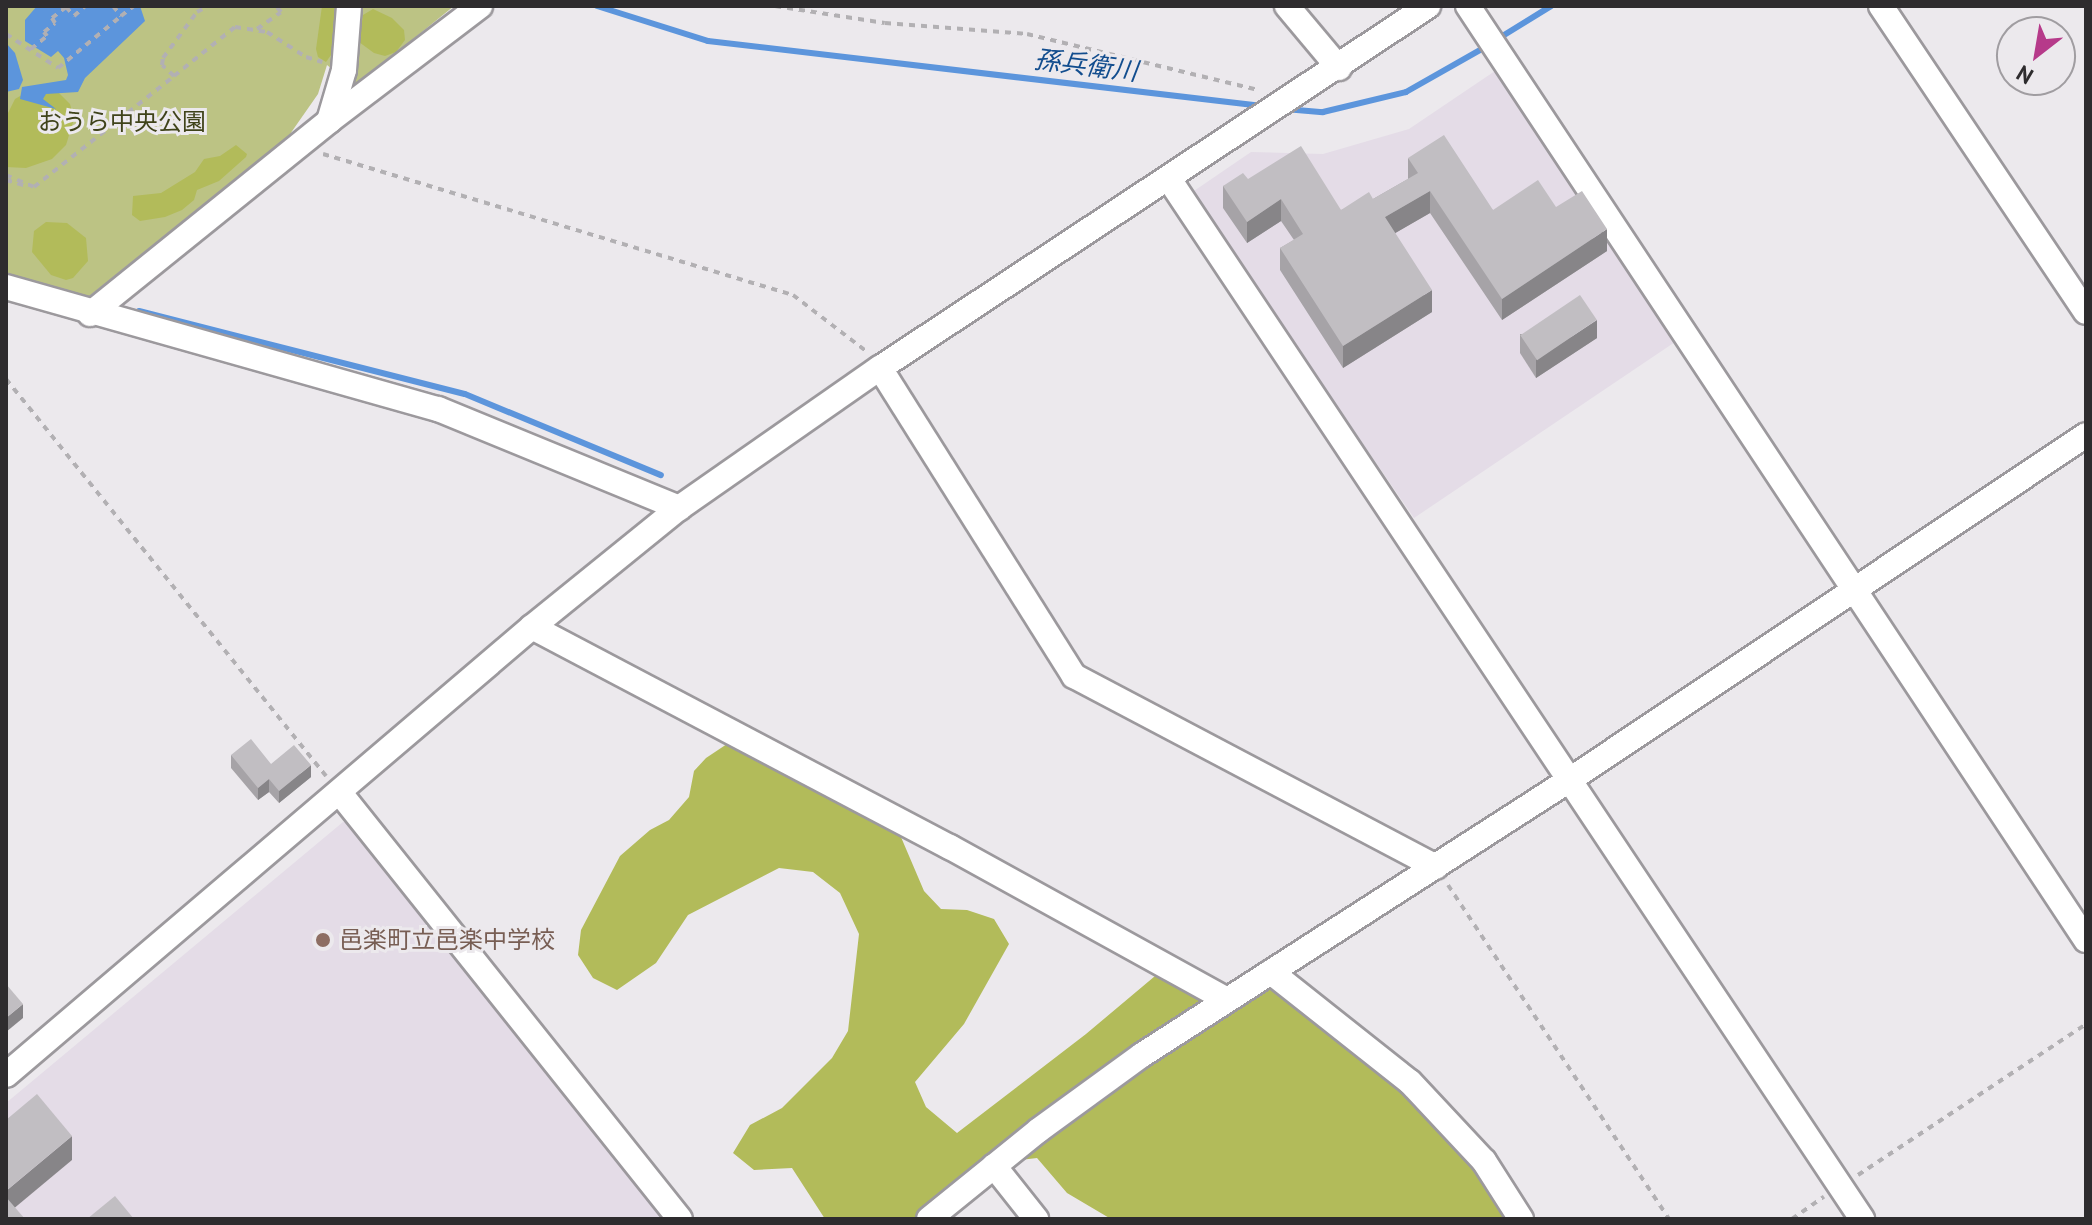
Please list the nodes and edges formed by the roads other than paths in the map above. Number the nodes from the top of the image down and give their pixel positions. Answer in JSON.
{"nodes":[{"id":1,"x":349,"y":6,"type":"edge"},
{"id":2,"x":480,"y":6,"type":"edge"},
{"id":3,"x":1287,"y":6,"type":"edge"},
{"id":4,"x":1468,"y":6,"type":"edge"},
{"id":5,"x":1881,"y":6,"type":"edge"},
{"id":6,"x":1424,"y":7,"type":"edge"},
{"id":7,"x":1339,"y":68,"type":"junction"},
{"id":8,"x":329,"y":121,"type":"junction"},
{"id":9,"x":1169,"y":179,"type":"junction"},
{"id":10,"x":6,"y":287,"type":"edge"},
{"id":11,"x":2086,"y":312,"type":"edge"},
{"id":12,"x":90,"y":314,"type":"junction"},
{"id":13,"x":880,"y":368,"type":"junction"},
{"id":14,"x":2086,"y":435,"type":"edge"},
{"id":15,"x":679,"y":508,"type":"junction"},
{"id":16,"x":1855,"y":588,"type":"junction"},
{"id":17,"x":532,"y":627,"type":"junction"},
{"id":18,"x":1571,"y":779,"type":"junction"},
{"id":19,"x":340,"y":793,"type":"junction"},
{"id":20,"x":1436,"y":867,"type":"junction"},
{"id":21,"x":2086,"y":940,"type":"edge"},
{"id":22,"x":1271,"y":972,"type":"junction"},
{"id":23,"x":1225,"y":999,"type":"junction"},
{"id":24,"x":6,"y":1075,"type":"edge"},
{"id":25,"x":994,"y":1166,"type":"junction"},
{"id":26,"x":680,"y":1219,"type":"edge"},
{"id":27,"x":929,"y":1219,"type":"edge"},
{"id":28,"x":1036,"y":1219,"type":"edge"},
{"id":29,"x":1521,"y":1219,"type":"edge"},
{"id":30,"x":1862,"y":1219,"type":"edge"}],
"edges":[{"from":1,"to":8,"type":"street"},
{"from":2,"to":8,"type":"street"},
{"from":3,"to":7,"type":"street"},
{"from":4,"to":16,"type":"street"},
{"from":5,"to":11,"type":"street"},
{"from":6,"to":7,"type":"street"},
{"from":7,"to":9,"type":"street"},
{"from":8,"to":12,"type":"street"},
{"from":9,"to":13,"type":"street"},
{"from":9,"to":18,"type":"street"},
{"from":10,"to":12,"type":"street"},
{"from":12,"to":15,"type":"street"},
{"from":13,"to":15,"type":"street"},
{"from":13,"to":20,"type":"street"},
{"from":14,"to":16,"type":"street"},
{"from":15,"to":17,"type":"street"},
{"from":16,"to":18,"type":"street"},
{"from":16,"to":21,"type":"street"},
{"from":17,"to":19,"type":"street"},
{"from":17,"to":23,"type":"street"},
{"from":18,"to":20,"type":"street"},
{"from":18,"to":30,"type":"street"},
{"from":19,"to":24,"type":"street"},
{"from":19,"to":26,"type":"street"},
{"from":20,"to":22,"type":"street"},
{"from":22,"to":23,"type":"street"},
{"from":22,"to":29,"type":"street"},
{"from":23,"to":25,"type":"street"},
{"from":25,"to":27,"type":"street"},
{"from":25,"to":28,"type":"street"}]}
